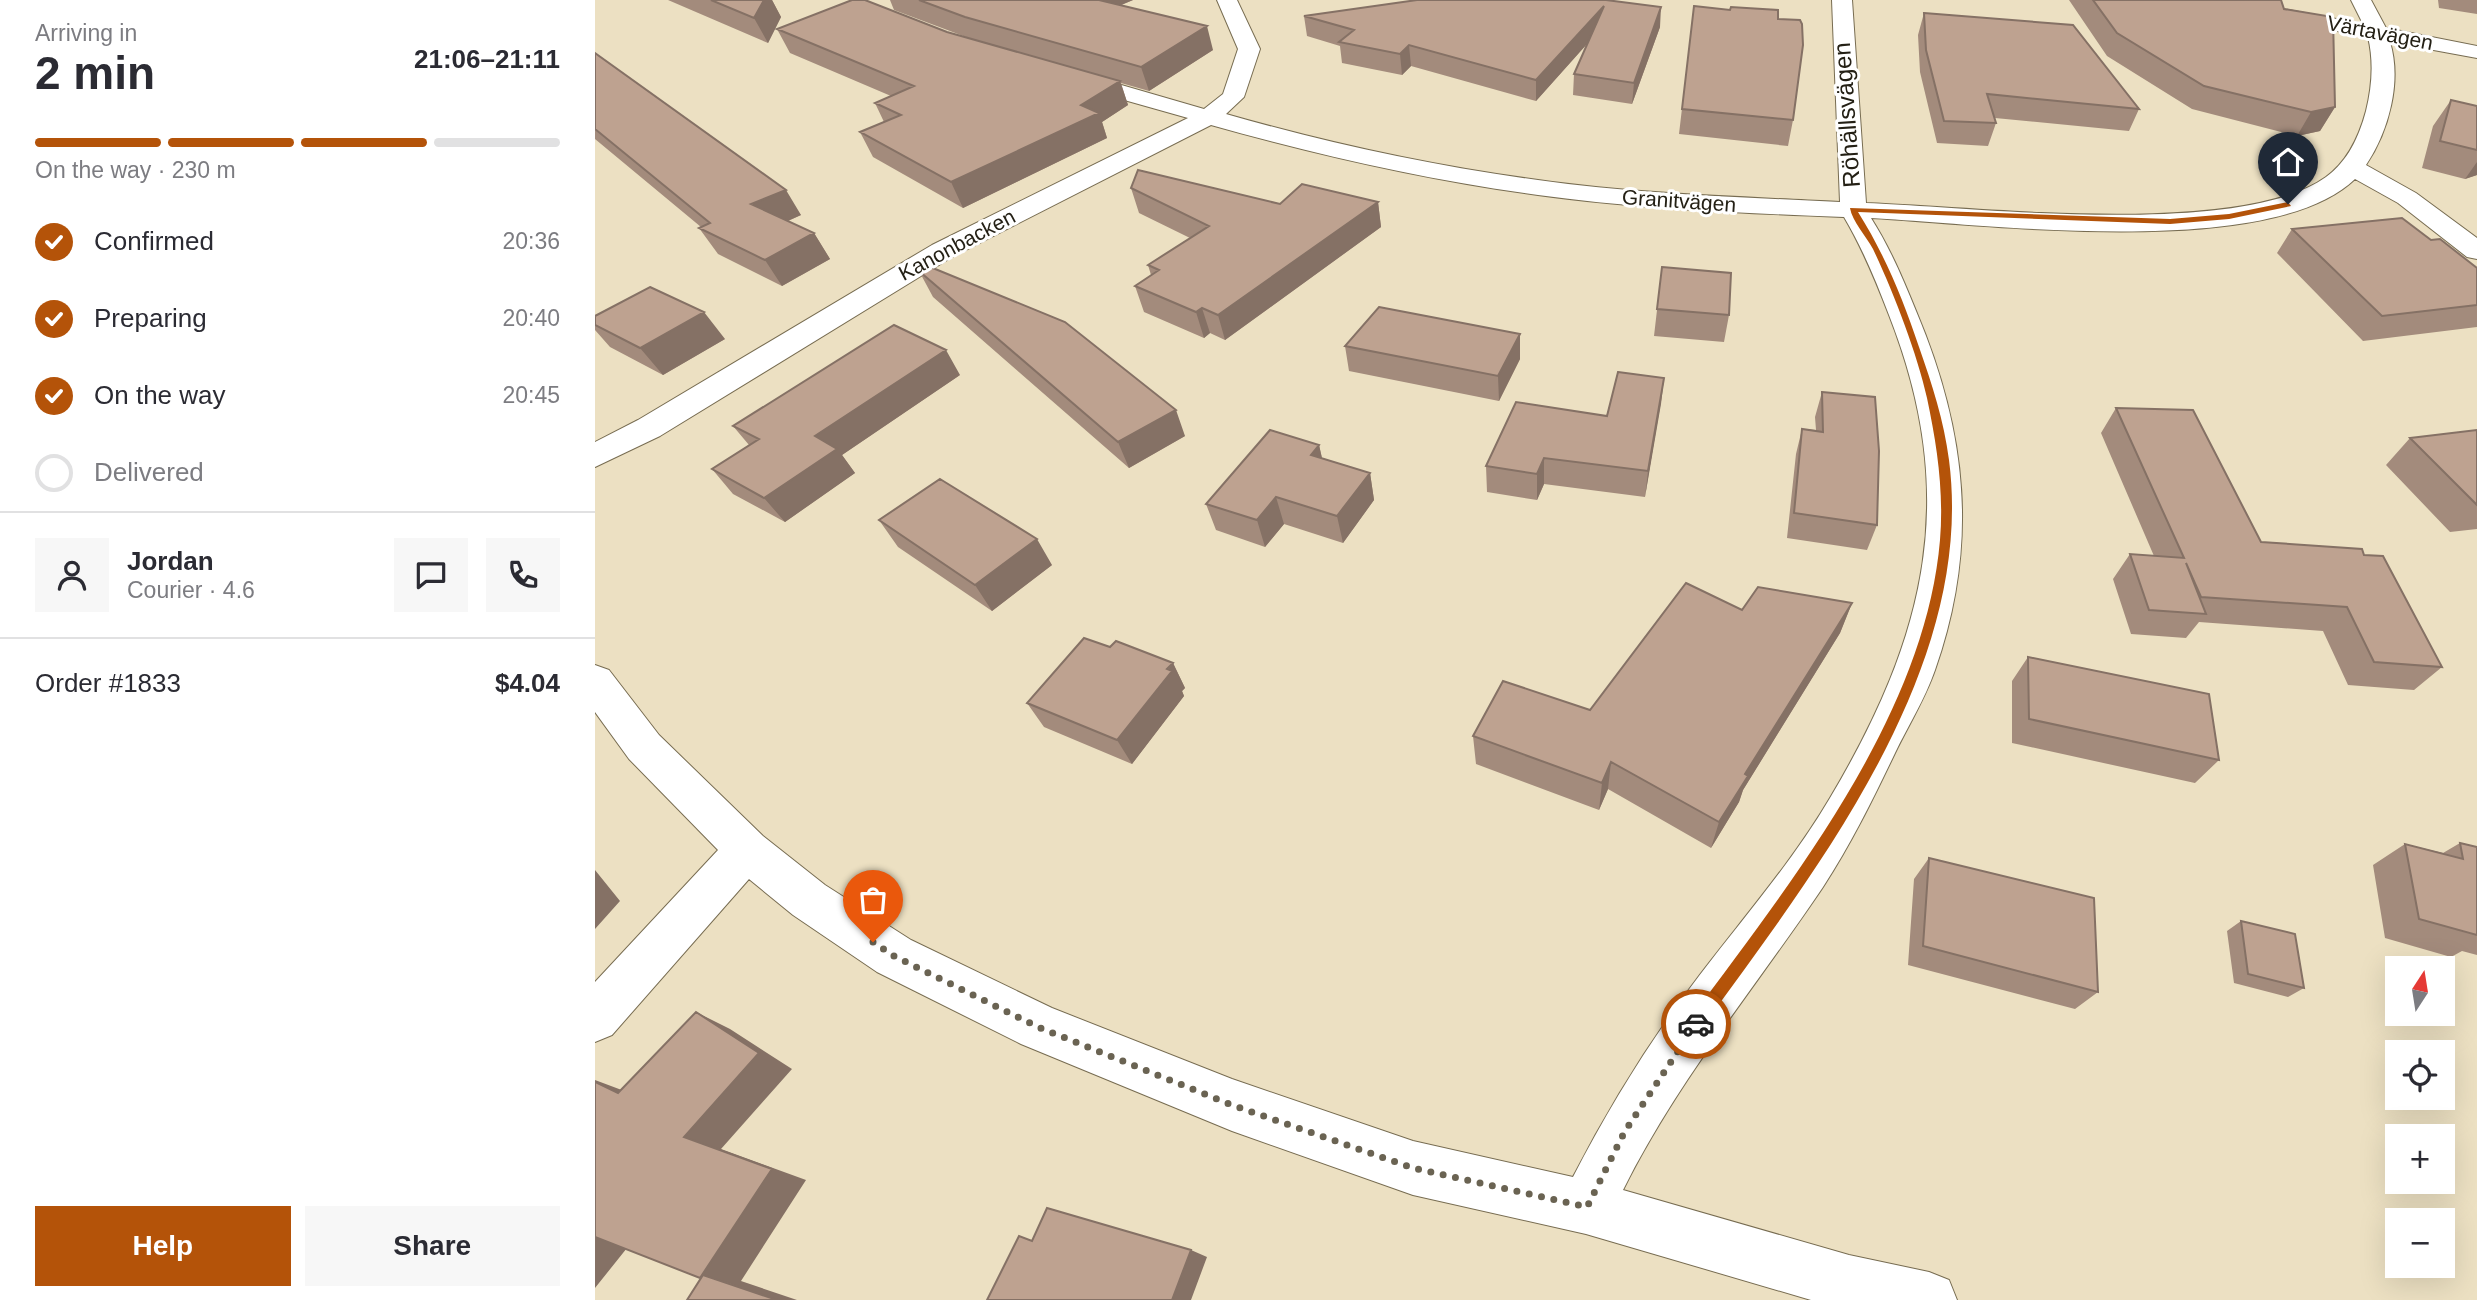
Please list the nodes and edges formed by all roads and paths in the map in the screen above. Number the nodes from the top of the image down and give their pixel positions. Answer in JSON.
{"nodes":[{"id":1,"x":1227,"y":0,"type":"edge"},
{"id":2,"x":1842,"y":0,"type":"edge"},
{"id":3,"x":2361,"y":0,"type":"edge"},
{"id":4,"x":2269,"y":13,"type":"edge"},
{"id":5,"x":2377,"y":31,"type":"junction"},
{"id":6,"x":2477,"y":52,"type":"edge"},
{"id":7,"x":1046,"y":71,"type":"edge"},
{"id":8,"x":1207,"y":118,"type":"junction"},
{"id":9,"x":2352,"y":167,"type":"junction"},
{"id":10,"x":1853,"y":209,"type":"junction"},
{"id":11,"x":2477,"y":251,"type":"edge"},
{"id":12,"x":595,"y":456,"type":"edge"},
{"id":13,"x":595,"y":681,"type":"edge"},
{"id":14,"x":747,"y":850,"type":"junction"},
{"id":15,"x":595,"y":1018,"type":"edge"},
{"id":16,"x":1587,"y":1207,"type":"junction"},
{"id":17,"x":1929,"y":1300,"type":"edge"}],
"edges":[{"from":1,"to":8,"type":"street","name":"Kanonbacken"},
{"from":2,"to":10,"type":"street","name":"Röhällsvägen"},
{"from":3,"to":5,"type":"street","name":"Granitvägen"},
{"from":4,"to":5,"type":"street","name":"Värtavägen"},
{"from":5,"to":6,"type":"street","name":"Värtavägen"},
{"from":5,"to":9,"type":"street","name":"Granitvägen"},
{"from":7,"to":8,"type":"street","name":"Granitvägen"},
{"from":8,"to":10,"type":"street","name":"Granitvägen"},
{"from":8,"to":12,"type":"street","name":"Kanonbacken"},
{"from":9,"to":10,"type":"street","name":"Granitvägen"},
{"from":9,"to":11,"type":"street"},
{"from":10,"to":16,"type":"street","name":"Röhällsvägen"},
{"from":13,"to":14,"type":"street"},
{"from":14,"to":15,"type":"street"},
{"from":14,"to":16,"type":"street"},
{"from":16,"to":17,"type":"street"}]}
